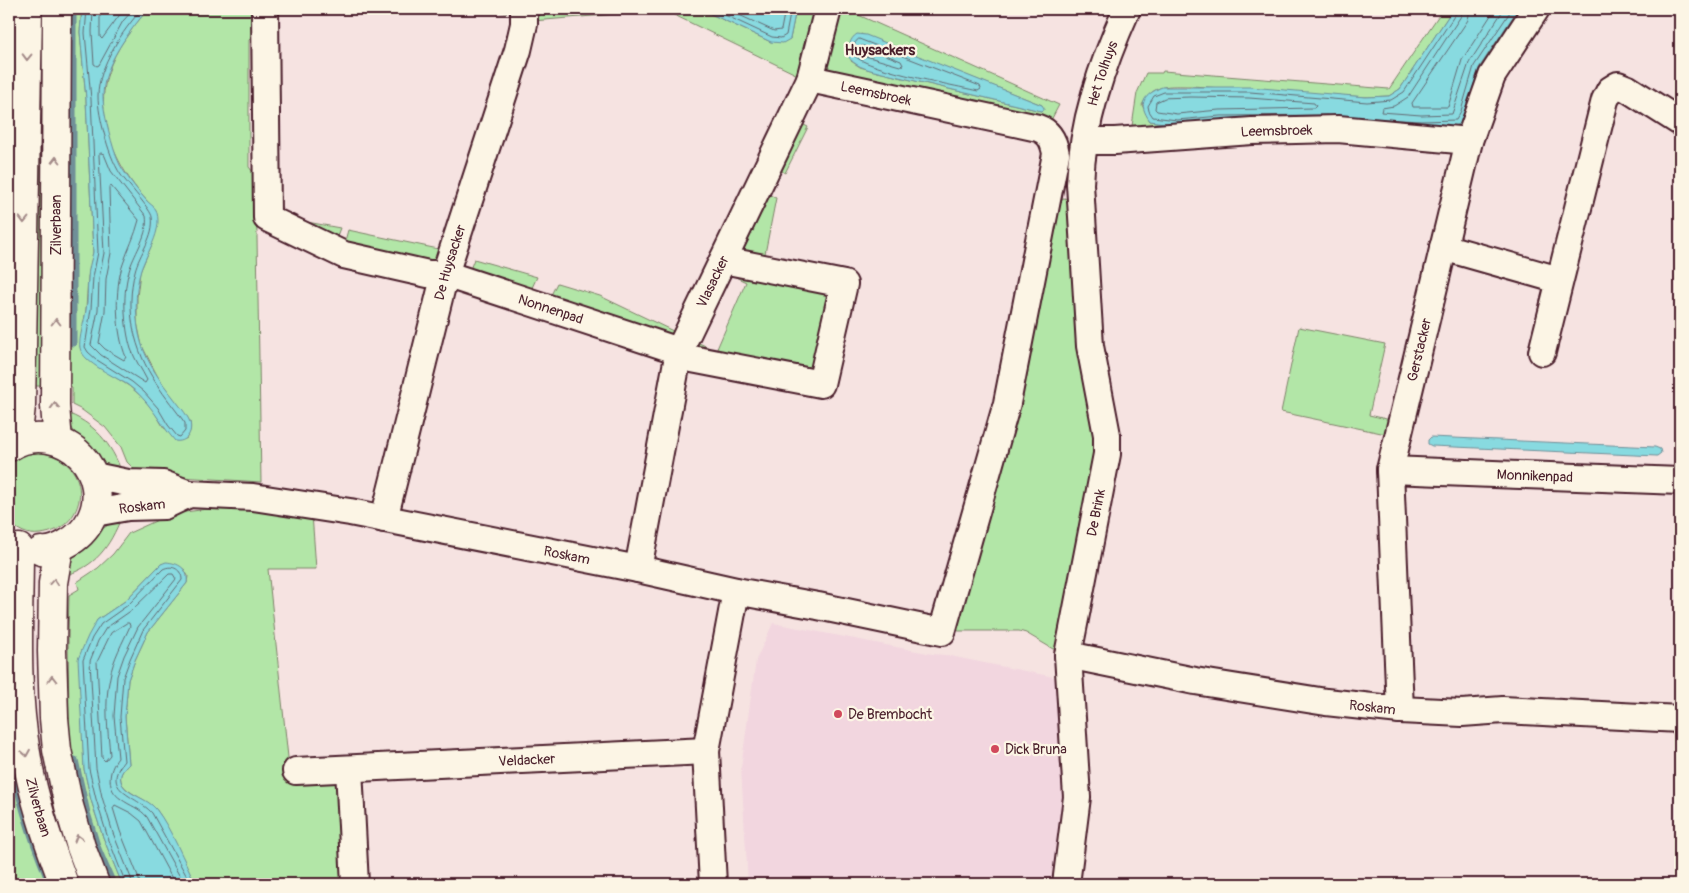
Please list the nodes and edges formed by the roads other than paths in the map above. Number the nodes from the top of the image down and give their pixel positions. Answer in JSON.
{"nodes":[{"id":1,"x":28,"y":9,"type":"edge"},
{"id":2,"x":57,"y":9,"type":"edge"},
{"id":3,"x":265,"y":9,"type":"edge"},
{"id":4,"x":524,"y":9,"type":"edge"},
{"id":5,"x":828,"y":9,"type":"edge"},
{"id":6,"x":1127,"y":9,"type":"edge"},
{"id":7,"x":1536,"y":9,"type":"edge"},
{"id":8,"x":810,"y":79,"type":"junction"},
{"id":9,"x":1680,"y":122,"type":"edge"},
{"id":10,"x":1085,"y":141,"type":"junction"},
{"id":11,"x":1468,"y":142,"type":"junction"},
{"id":12,"x":1443,"y":247,"type":"junction"},
{"id":13,"x":722,"y":260,"type":"junction"},
{"id":14,"x":445,"y":274,"type":"junction"},
{"id":15,"x":1560,"y":280,"type":"junction"},
{"id":16,"x":679,"y":351,"type":"junction"},
{"id":17,"x":1542,"y":352,"type":"dead end"},
{"id":18,"x":58,"y":441,"type":"junction"},
{"id":19,"x":13,"y":444,"type":"edge"},
{"id":20,"x":1390,"y":470,"type":"junction"},
{"id":21,"x":94,"y":476,"type":"junction"},
{"id":22,"x":1680,"y":480,"type":"edge"},
{"id":23,"x":189,"y":494,"type":"junction"},
{"id":24,"x":94,"y":513,"type":"junction"},
{"id":25,"x":384,"y":519,"type":"junction"},
{"id":26,"x":14,"y":545,"type":"edge"},
{"id":27,"x":59,"y":548,"type":"junction"},
{"id":28,"x":638,"y":569,"type":"junction"},
{"id":29,"x":736,"y":591,"type":"junction"},
{"id":30,"x":942,"y":632,"type":"joint"},
{"id":31,"x":1068,"y":655,"type":"junction"},
{"id":32,"x":1680,"y":706,"type":"edge"},
{"id":33,"x":1400,"y":710,"type":"junction"},
{"id":34,"x":1680,"y":719,"type":"edge"},
{"id":35,"x":706,"y":751,"type":"junction"},
{"id":36,"x":349,"y":769,"type":"junction"},
{"id":37,"x":296,"y":771,"type":"dead end"},
{"id":38,"x":64,"y":884,"type":"edge"},
{"id":39,"x":95,"y":884,"type":"edge"},
{"id":40,"x":355,"y":884,"type":"edge"},
{"id":41,"x":712,"y":884,"type":"edge"},
{"id":42,"x":1066,"y":884,"type":"edge"}],
"edges":[{"from":1,"to":19,"type":"main road","one_way":true},
{"from":18,"to":2,"type":"main road","name":"Zilverbaan","one_way":true},
{"from":3,"to":14,"type":"street","name":"Nonnenpad"},
{"from":4,"to":14,"type":"street","name":"De Huysacker"},
{"from":5,"to":8,"type":"street","name":"Vlasacker"},
{"from":6,"to":10,"type":"street","name":"Het Tolhuys"},
{"from":7,"to":11,"type":"street","name":"Gerstacker"},
{"from":8,"to":13,"type":"street","name":"Vlasacker"},
{"from":8,"to":30,"type":"street","name":"Leemsbroek"},
{"from":9,"to":15,"type":"street"},
{"from":10,"to":11,"type":"street","name":"Leemsbroek"},
{"from":10,"to":31,"type":"street","name":"De Brink"},
{"from":11,"to":12,"type":"street","name":"Gerstacker"},
{"from":12,"to":15,"type":"street"},
{"from":12,"to":20,"type":"street","name":"Gerstacker"},
{"from":13,"to":16,"type":"street","name":"Vlasacker"},
{"from":13,"to":16,"type":"street","name":"Nonnenpad"},
{"from":14,"to":16,"type":"street","name":"Nonnenpad"},
{"from":14,"to":25,"type":"street","name":"De Huysacker"},
{"from":15,"to":17,"type":"street"},
{"from":16,"to":28,"type":"street","name":"Vlasacker"},
{"from":18,"to":19,"type":"main road"},
{"from":18,"to":21,"type":"main road"},
{"from":20,"to":22,"type":"street","name":"Monnikenpad"},
{"from":20,"to":33,"type":"street","name":"Gerstacker"},
{"from":21,"to":23,"type":"street","name":"Roskam"},
{"from":21,"to":24,"type":"main road"},
{"from":23,"to":24,"type":"street","name":"Roskam"},
{"from":23,"to":25,"type":"street","name":"Roskam"},
{"from":24,"to":27,"type":"main road"},
{"from":25,"to":28,"type":"street","name":"Roskam"},
{"from":26,"to":27,"type":"main road"},
{"from":26,"to":38,"type":"main road","name":"Zilverbaan","one_way":true},
{"from":39,"to":27,"type":"main road","name":"Zilverbaan","one_way":true},
{"from":28,"to":29,"type":"street","name":"Roskam"},
{"from":29,"to":30,"type":"street","name":"Roskam"},
{"from":29,"to":35,"type":"street"},
{"from":31,"to":33,"type":"street","name":"Roskam"},
{"from":31,"to":42,"type":"street","name":"De Brink"},
{"from":32,"to":34,"type":"street"},
{"from":33,"to":34,"type":"street","name":"Roskam"},
{"from":35,"to":36,"type":"street","name":"Veldacker"},
{"from":35,"to":41,"type":"street"},
{"from":36,"to":37,"type":"street","name":"Veldacker"},
{"from":36,"to":40,"type":"street"}]}
